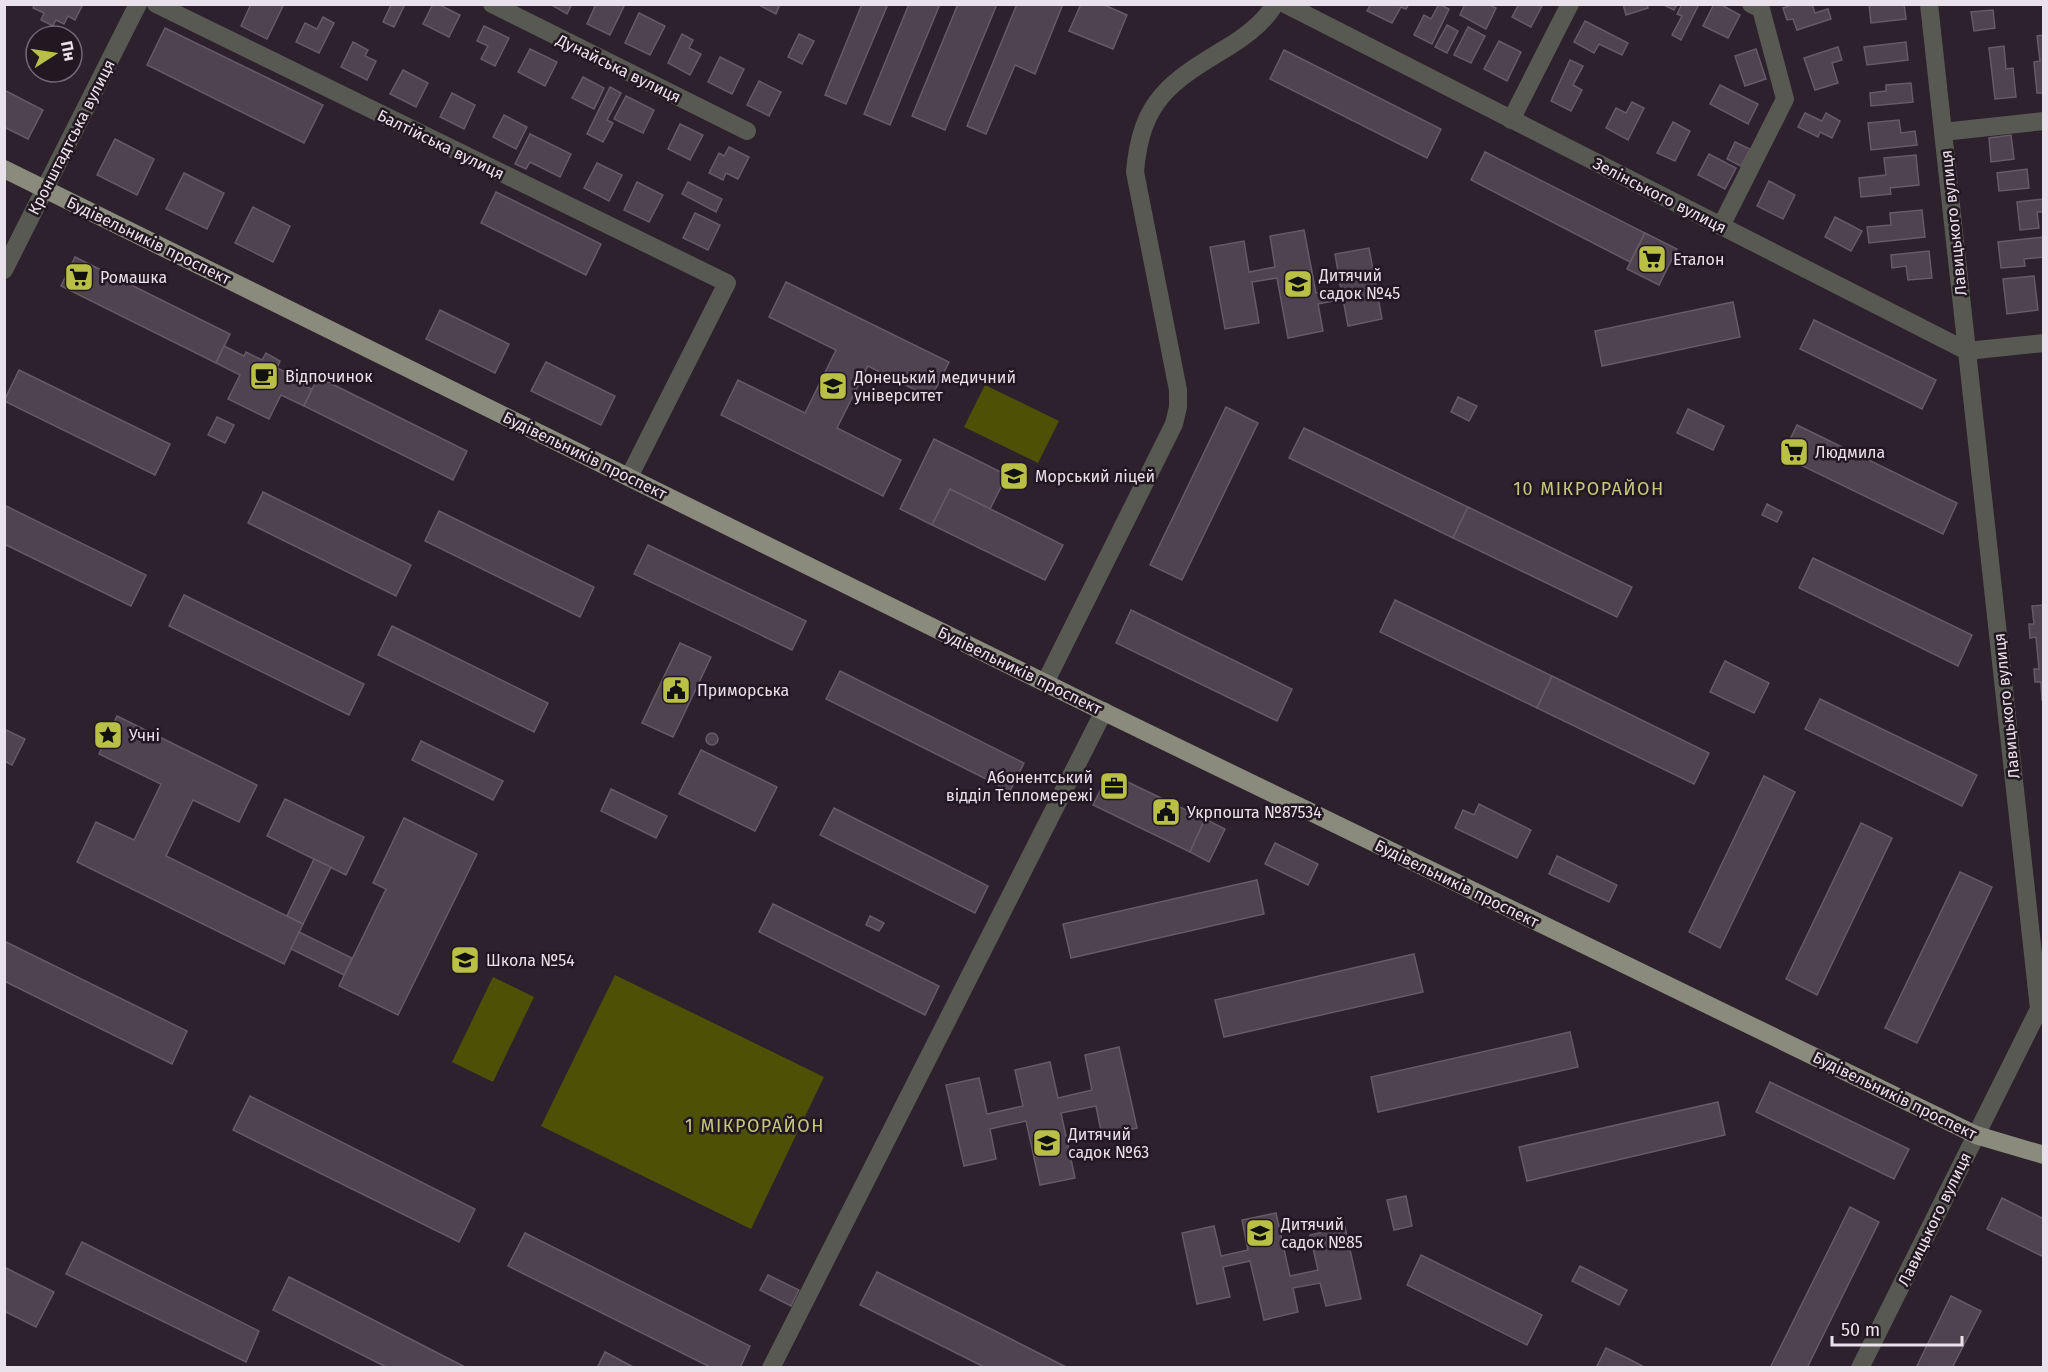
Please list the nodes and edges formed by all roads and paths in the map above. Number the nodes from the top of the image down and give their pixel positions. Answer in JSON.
{"nodes":[{"id":1,"x":138,"y":4,"type":"edge"},
{"id":2,"x":156,"y":4,"type":"edge"},
{"id":3,"x":492,"y":4,"type":"edge"},
{"id":4,"x":1275,"y":4,"type":"edge"},
{"id":5,"x":1285,"y":4,"type":"edge"},
{"id":6,"x":1570,"y":4,"type":"edge"},
{"id":7,"x":1751,"y":4,"type":"edge"},
{"id":8,"x":1929,"y":4,"type":"edge"},
{"id":9,"x":1511,"y":120,"type":"junction"},
{"id":10,"x":2043,"y":121,"type":"edge"},
{"id":11,"x":747,"y":132,"type":"dead end"},
{"id":12,"x":1943,"y":132,"type":"junction"},
{"id":13,"x":4,"y":169,"type":"edge"},
{"id":14,"x":45,"y":189,"type":"junction"},
{"id":15,"x":1721,"y":226,"type":"junction"},
{"id":16,"x":4,"y":270,"type":"edge"},
{"id":17,"x":2043,"y":343,"type":"edge"},
{"id":18,"x":1967,"y":351,"type":"junction"},
{"id":19,"x":629,"y":477,"type":"junction"},
{"id":20,"x":1045,"y":682,"type":"junction"},
{"id":21,"x":1104,"y":711,"type":"junction"},
{"id":22,"x":1976,"y":1135,"type":"junction"},
{"id":23,"x":2043,"y":1155,"type":"edge"},
{"id":24,"x":771,"y":1368,"type":"edge"},
{"id":25,"x":1860,"y":1368,"type":"edge"}],
"edges":[{"from":1,"to":14,"type":"street","name":"Кронштадтська вулиця"},
{"from":2,"to":19,"type":"street","name":"Балтійська вулиця"},
{"from":3,"to":11,"type":"street","name":"Дунайська вулиця"},
{"from":4,"to":20,"type":"street"},
{"from":5,"to":9,"type":"street","name":"Зелінського вулиця"},
{"from":6,"to":9,"type":"street"},
{"from":7,"to":15,"type":"street"},
{"from":8,"to":12,"type":"street","name":"Лавицького вулиця"},
{"from":9,"to":15,"type":"street","name":"Зелінського вулиця"},
{"from":10,"to":12,"type":"street"},
{"from":12,"to":18,"type":"street","name":"Лавицького вулиця"},
{"from":13,"to":14,"type":"main road","name":"Будівельників проспект"},
{"from":14,"to":16,"type":"street","name":"Кронштадтська вулиця"},
{"from":14,"to":19,"type":"main road","name":"Будівельників проспект"},
{"from":15,"to":18,"type":"street","name":"Зелінського вулиця"},
{"from":17,"to":18,"type":"street"},
{"from":18,"to":22,"type":"street","name":"Лавицького вулиця"},
{"from":19,"to":20,"type":"main road","name":"Будівельників проспект"},
{"from":20,"to":21,"type":"main road","name":"Будівельників проспект"},
{"from":21,"to":22,"type":"main road","name":"Будівельників проспект"},
{"from":21,"to":24,"type":"street"},
{"from":22,"to":23,"type":"main road","name":"Будівельників проспект"},
{"from":22,"to":25,"type":"street","name":"Лавицького вулиця"}]}
